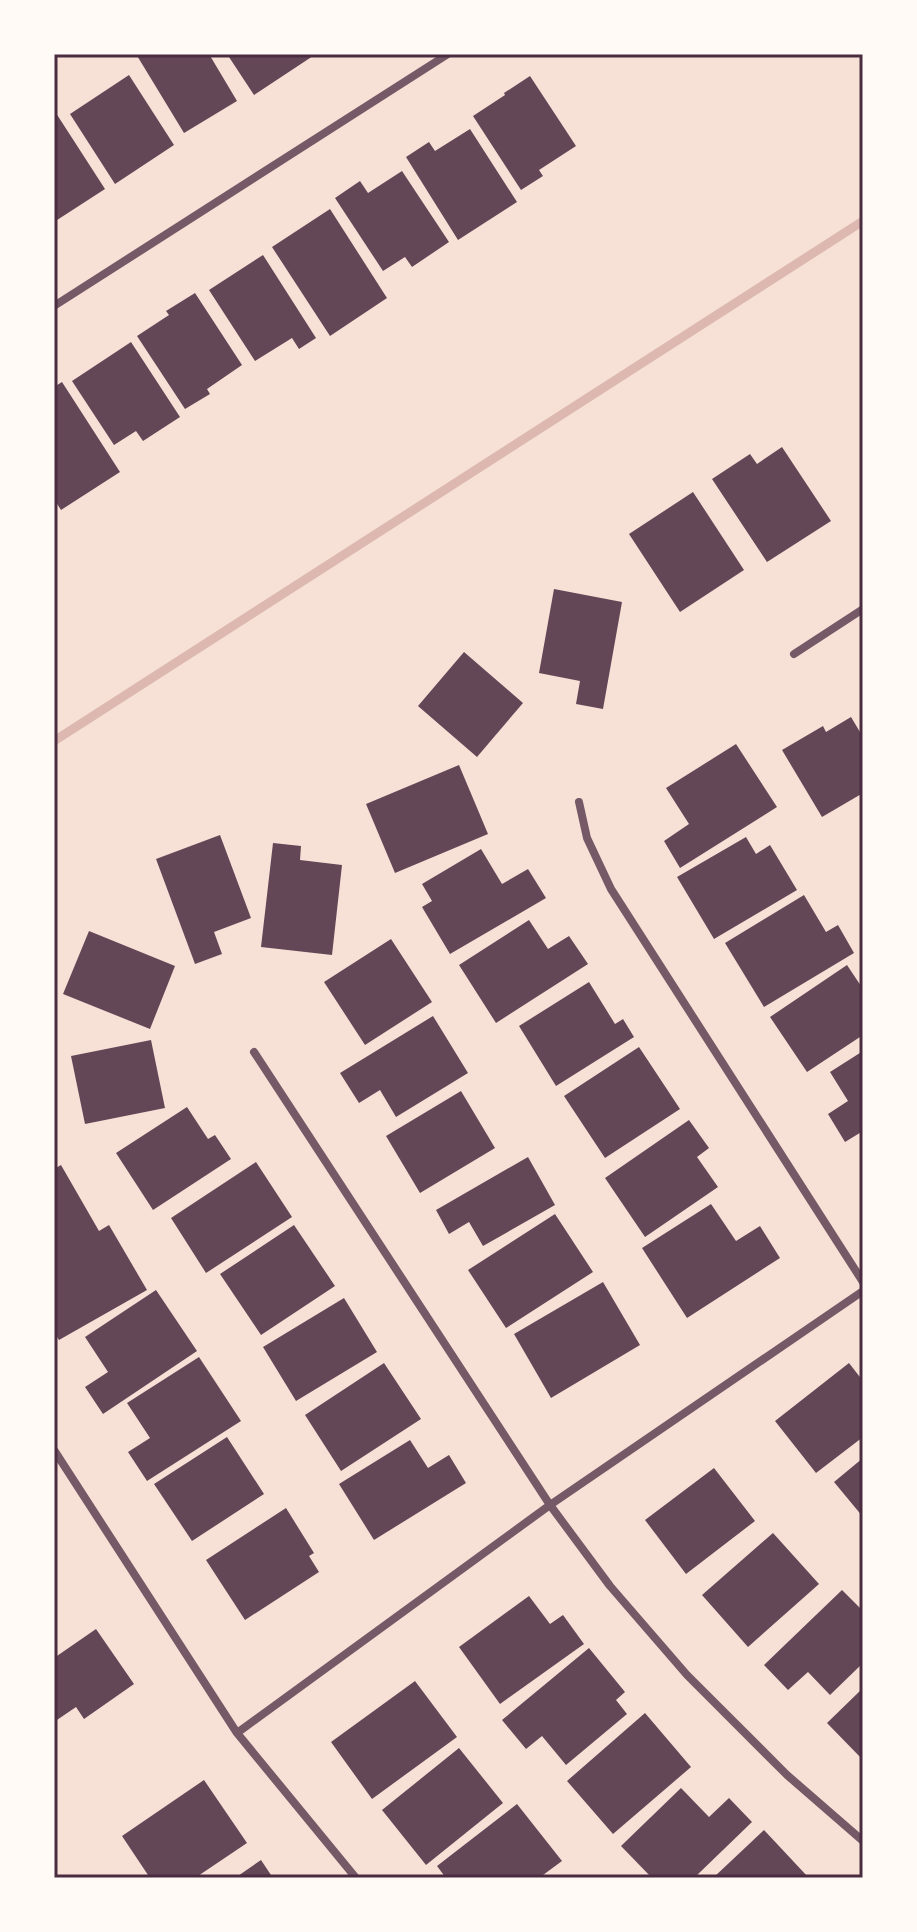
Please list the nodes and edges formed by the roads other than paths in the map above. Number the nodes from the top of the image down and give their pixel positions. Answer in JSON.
{"nodes":[{"id":1,"x":448,"y":54,"type":"edge"},
{"id":2,"x":54,"y":306,"type":"edge"},
{"id":3,"x":863,"y":609,"type":"edge"},
{"id":4,"x":794,"y":654,"type":"dead end"},
{"id":5,"x":579,"y":802,"type":"dead end"},
{"id":6,"x":254,"y":1052,"type":"dead end"},
{"id":7,"x":863,"y":1282,"type":"edge"},
{"id":8,"x":863,"y":1291,"type":"edge"},
{"id":9,"x":54,"y":1450,"type":"edge"},
{"id":10,"x":550,"y":1505,"type":"junction"},
{"id":11,"x":237,"y":1733,"type":"junction"},
{"id":12,"x":863,"y":1841,"type":"edge"},
{"id":13,"x":356,"y":1878,"type":"edge"}],
"edges":[{"from":1,"to":2,"type":"street"},
{"from":3,"to":4,"type":"street"},
{"from":5,"to":7,"type":"street"},
{"from":6,"to":10,"type":"street"},
{"from":8,"to":10,"type":"street"},
{"from":9,"to":11,"type":"street"},
{"from":10,"to":11,"type":"street"},
{"from":10,"to":12,"type":"street"},
{"from":11,"to":13,"type":"street"}]}
